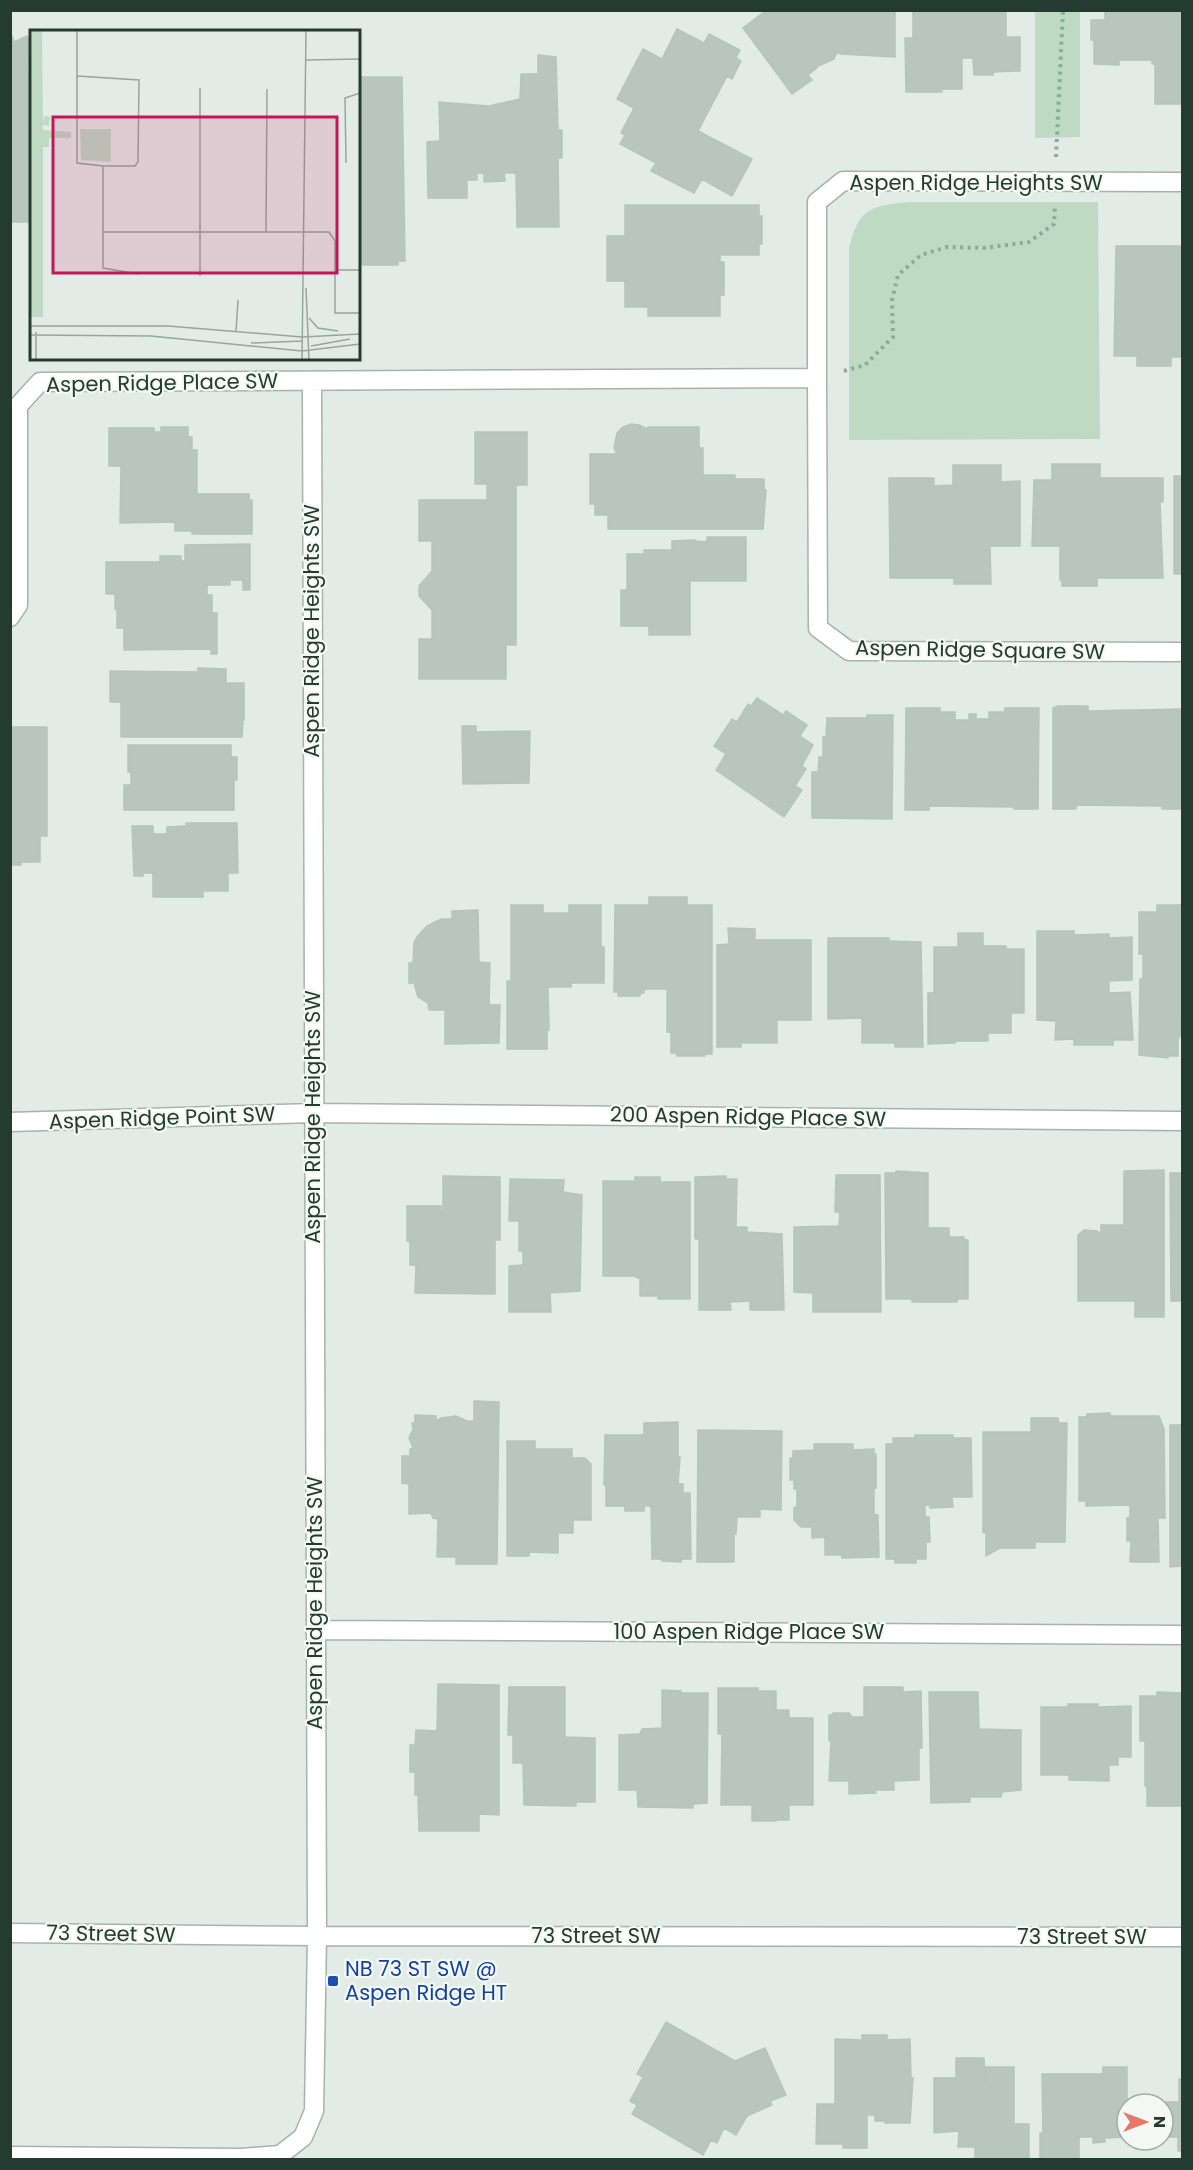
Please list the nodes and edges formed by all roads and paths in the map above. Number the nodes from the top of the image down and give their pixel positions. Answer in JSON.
{"nodes":[{"id":1,"x":1064,"y":10,"type":"edge"},
{"id":2,"x":1056,"y":182,"type":"junction"},
{"id":3,"x":1182,"y":182,"type":"edge"},
{"id":4,"x":817,"y":378,"type":"junction"},
{"id":5,"x":312,"y":381,"type":"junction"},
{"id":6,"x":10,"y":616,"type":"edge"},
{"id":7,"x":1182,"y":652,"type":"edge"},
{"id":8,"x":313,"y":1113,"type":"junction"},
{"id":9,"x":1182,"y":1121,"type":"edge"},
{"id":10,"x":10,"y":1122,"type":"edge"},
{"id":11,"x":315,"y":1630,"type":"junction"},
{"id":12,"x":1182,"y":1635,"type":"edge"},
{"id":13,"x":10,"y":1933,"type":"edge"},
{"id":14,"x":317,"y":1936,"type":"junction"},
{"id":15,"x":1182,"y":1937,"type":"edge"},
{"id":16,"x":19,"y":2157,"type":"edge"}],
"edges":[{"from":1,"to":2,"type":"path"},
{"from":2,"to":3,"type":"street","name":"Aspen Ridge Heights SW"},
{"from":2,"to":4,"type":"path"},
{"from":2,"to":4,"type":"street","name":"Aspen Ridge Heights SW"},
{"from":4,"to":5,"type":"street"},
{"from":4,"to":7,"type":"street","name":"Aspen Ridge Square SW"},
{"from":5,"to":6,"type":"street","name":"Aspen Ridge Place SW"},
{"from":5,"to":8,"type":"street","name":"Aspen Ridge Heights SW"},
{"from":8,"to":9,"type":"street","name":"200 Aspen Ridge Place SW"},
{"from":8,"to":10,"type":"street","name":"Aspen Ridge Point SW"},
{"from":8,"to":11,"type":"street","name":"Aspen Ridge Heights SW"},
{"from":11,"to":12,"type":"street","name":"100 Aspen Ridge Place SW"},
{"from":11,"to":14,"type":"street","name":"Aspen Ridge Heights SW"},
{"from":13,"to":14,"type":"street","name":"73 Street SW"},
{"from":14,"to":15,"type":"street","name":"73 Street SW"},
{"from":14,"to":16,"type":"street","name":"Aspen Ridge Heights SW"}]}
